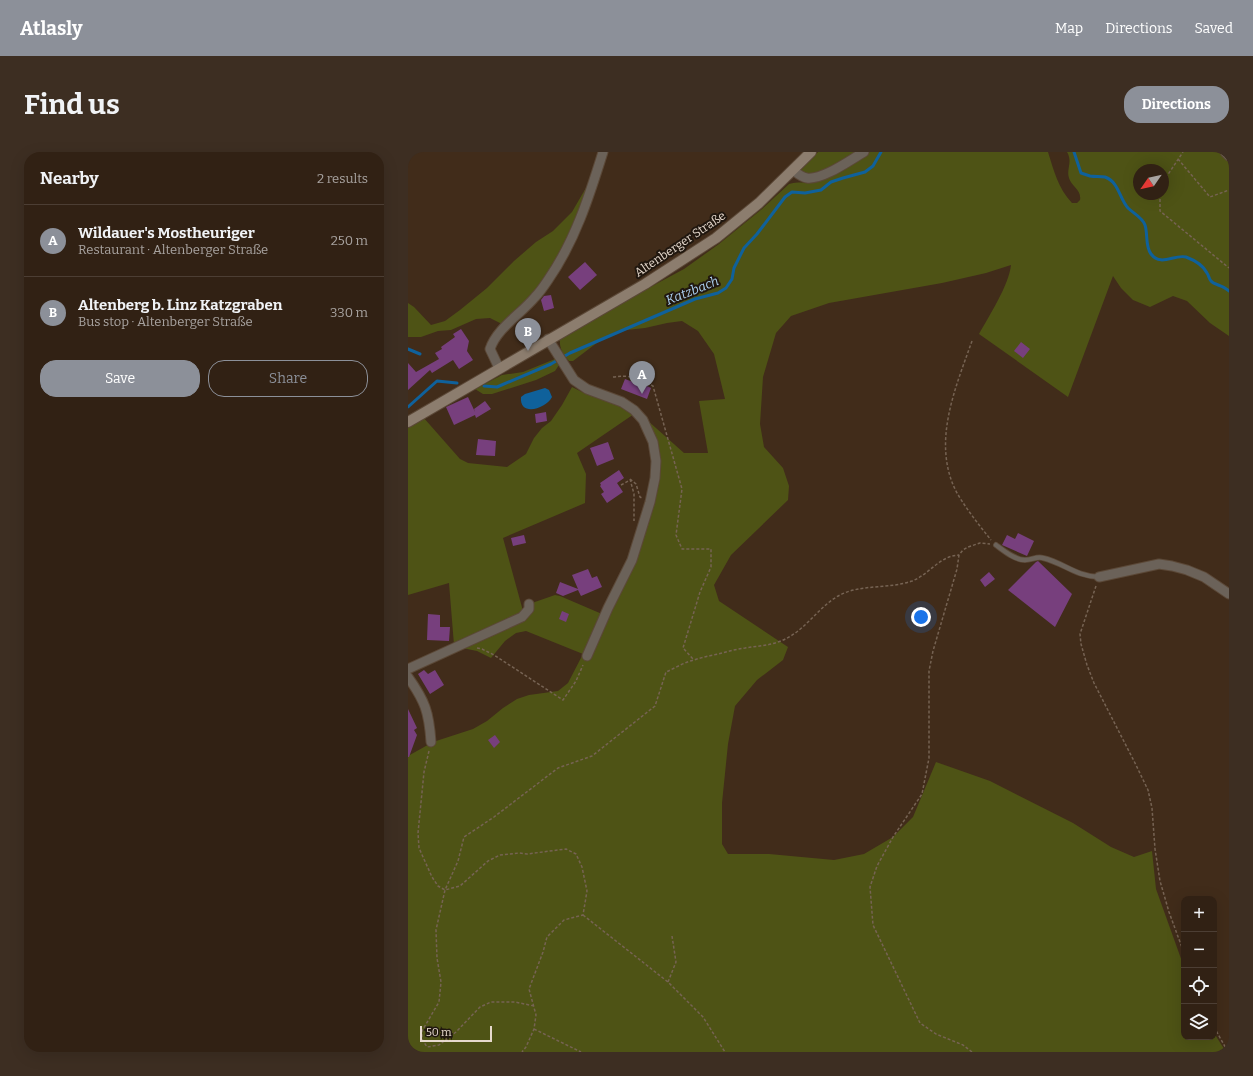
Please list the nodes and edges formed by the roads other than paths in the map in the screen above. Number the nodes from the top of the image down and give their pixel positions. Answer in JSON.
{"nodes":[{"id":1,"x":603,"y":152,"type":"edge"},
{"id":2,"x":811,"y":152,"type":"edge"},
{"id":3,"x":864,"y":152,"type":"edge"},
{"id":4,"x":1225,"y":152,"type":"edge"},
{"id":5,"x":1229,"y":156,"type":"edge"},
{"id":6,"x":793,"y":170,"type":"junction"},
{"id":7,"x":548,"y":339,"type":"junction"},
{"id":8,"x":499,"y":368,"type":"junction"},
{"id":9,"x":408,"y":422,"type":"edge"},
{"id":10,"x":996,"y":545,"type":"road end"},
{"id":11,"x":1099,"y":577,"type":"joint"},
{"id":12,"x":1229,"y":594,"type":"edge"},
{"id":13,"x":529,"y":604,"type":"dead end"},
{"id":14,"x":587,"y":656,"type":"road end"},
{"id":15,"x":408,"y":669,"type":"edge"},
{"id":16,"x":408,"y":677,"type":"edge"},
{"id":17,"x":430,"y":742,"type":"road end"}],
"edges":[{"from":1,"to":8,"type":"street"},
{"from":2,"to":6,"type":"street","name":"Altenberger Straße"},
{"from":3,"to":6,"type":"street"},
{"from":4,"to":5,"type":"street"},
{"from":6,"to":7,"type":"street","name":"Altenberger Straße"},
{"from":7,"to":8,"type":"street","name":"Altenberger Straße"},
{"from":7,"to":14,"type":"street"},
{"from":8,"to":9,"type":"street","name":"Altenberger Straße"},
{"from":10,"to":11,"type":"lane"},
{"from":11,"to":12,"type":"street"},
{"from":13,"to":15,"type":"street"},
{"from":16,"to":17,"type":"street"}]}
